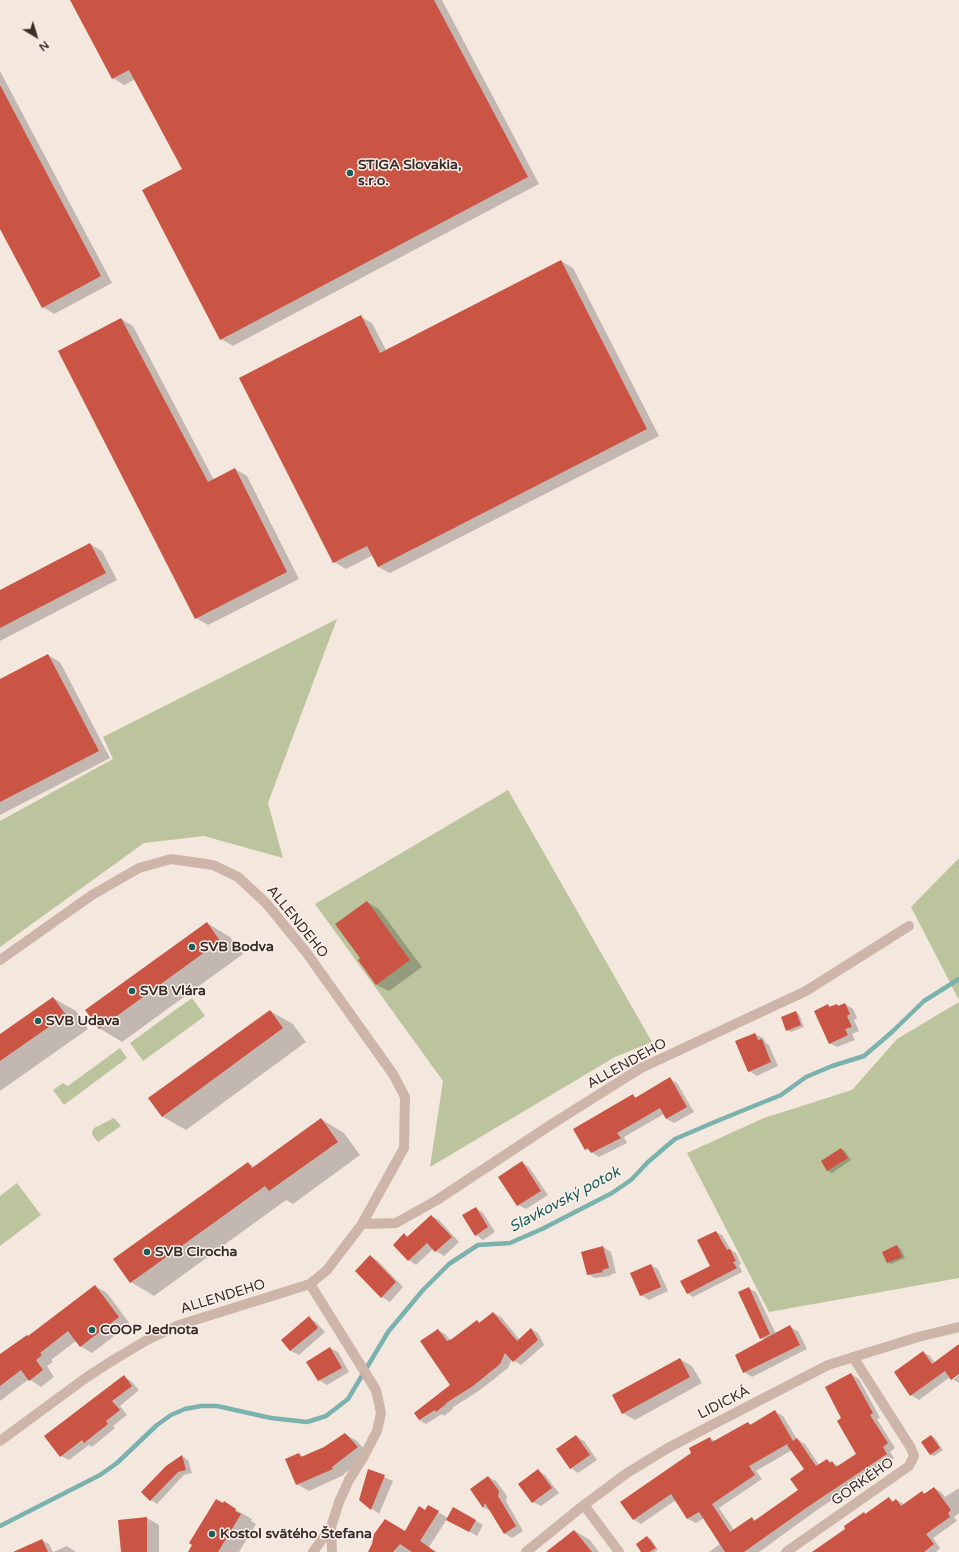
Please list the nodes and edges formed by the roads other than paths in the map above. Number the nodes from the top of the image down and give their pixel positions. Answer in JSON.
{"nodes":[{"id":1,"x":909,"y":926,"type":"dead end"},
{"id":2,"x":0,"y":960,"type":"edge"},
{"id":3,"x":362,"y":1224,"type":"junction"},
{"id":4,"x":310,"y":1284,"type":"junction"},
{"id":5,"x":959,"y":1327,"type":"edge"},
{"id":6,"x":853,"y":1356,"type":"junction"},
{"id":7,"x":0,"y":1441,"type":"edge"},
{"id":8,"x":584,"y":1505,"type":"junction"},
{"id":9,"x":331,"y":1528,"type":"junction"},
{"id":10,"x":313,"y":1552,"type":"edge"},
{"id":11,"x":332,"y":1552,"type":"edge"},
{"id":12,"x":526,"y":1552,"type":"edge"},
{"id":13,"x":618,"y":1552,"type":"edge"},
{"id":14,"x":786,"y":1552,"type":"edge"}],
"edges":[{"from":1,"to":3,"type":"street","name":"ALLENDEHO"},
{"from":2,"to":3,"type":"street","name":"ALLENDEHO"},
{"from":3,"to":4,"type":"street","name":"ALLENDEHO"},
{"from":4,"to":7,"type":"street","name":"ALLENDEHO"},
{"from":4,"to":9,"type":"street"},
{"from":5,"to":6,"type":"street","name":"LIDICKÁ"},
{"from":6,"to":8,"type":"street","name":"LIDICKÁ"},
{"from":6,"to":14,"type":"street","name":"GORKÉHO"},
{"from":8,"to":12,"type":"street","name":"LIDICKÁ"},
{"from":8,"to":13,"type":"street"},
{"from":9,"to":10,"type":"street"},
{"from":9,"to":11,"type":"street"}]}
